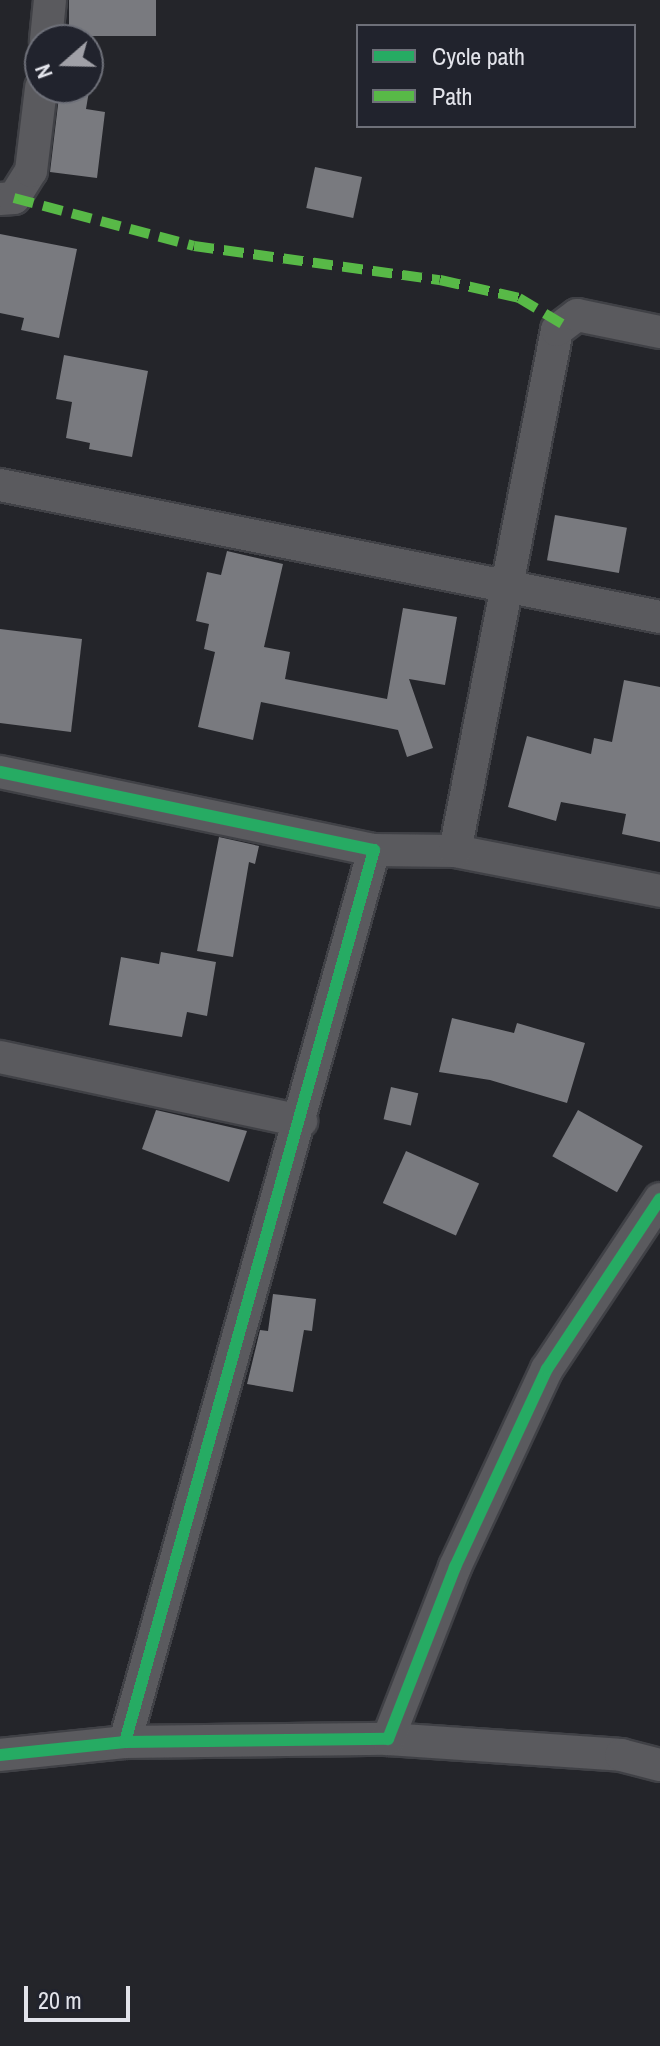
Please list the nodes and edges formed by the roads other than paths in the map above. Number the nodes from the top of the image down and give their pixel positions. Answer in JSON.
{"nodes":[{"id":1,"x":50,"y":0,"type":"edge"},
{"id":2,"x":48,"y":24,"type":"edge"},
{"id":3,"x":39,"y":104,"type":"edge"},
{"id":4,"x":0,"y":199,"type":"edge"},
{"id":5,"x":660,"y":332,"type":"edge"},
{"id":6,"x":0,"y":485,"type":"edge"},
{"id":7,"x":508,"y":589,"type":"junction"},
{"id":8,"x":660,"y":617,"type":"edge"},
{"id":9,"x":0,"y":772,"type":"edge"},
{"id":10,"x":374,"y":850,"type":"junction"},
{"id":11,"x":455,"y":851,"type":"junction"},
{"id":12,"x":660,"y":891,"type":"edge"},
{"id":13,"x":0,"y":1057,"type":"edge"},
{"id":14,"x":301,"y":1121,"type":"junction"},
{"id":15,"x":660,"y":1199,"type":"edge"},
{"id":16,"x":388,"y":1739,"type":"junction"},
{"id":17,"x":125,"y":1742,"type":"junction"},
{"id":18,"x":0,"y":1755,"type":"edge"},
{"id":19,"x":660,"y":1765,"type":"edge"}],
"edges":[{"from":1,"to":2,"type":"street"},
{"from":3,"to":4,"type":"street"},
{"from":5,"to":7,"type":"street"},
{"from":6,"to":7,"type":"street"},
{"from":7,"to":8,"type":"street"},
{"from":7,"to":11,"type":"street"},
{"from":9,"to":10,"type":"street"},
{"from":10,"to":11,"type":"street"},
{"from":10,"to":14,"type":"street"},
{"from":11,"to":12,"type":"street"},
{"from":13,"to":14,"type":"street"},
{"from":14,"to":17,"type":"street"},
{"from":15,"to":16,"type":"street"},
{"from":16,"to":17,"type":"street"},
{"from":16,"to":19,"type":"street"},
{"from":17,"to":18,"type":"street"}]}
